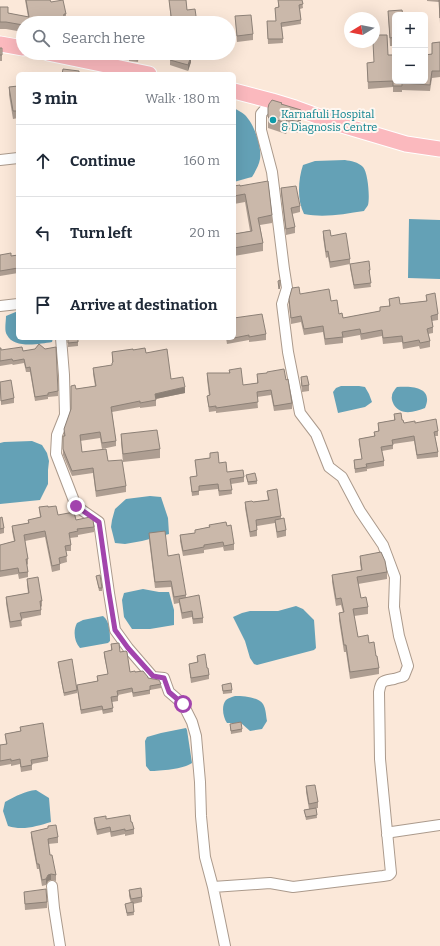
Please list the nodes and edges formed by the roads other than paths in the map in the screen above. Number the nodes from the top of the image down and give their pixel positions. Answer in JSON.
{"nodes":[{"id":1,"x":0,"y":44,"type":"edge"},
{"id":2,"x":16,"y":47,"type":"edge"},
{"id":3,"x":82,"y":60,"type":"edge"},
{"id":4,"x":139,"y":72,"type":"edge"},
{"id":5,"x":236,"y":92,"type":"edge"},
{"id":6,"x":272,"y":101,"type":"junction"},
{"id":7,"x":440,"y":149,"type":"edge"},
{"id":8,"x":16,"y":158,"type":"edge"},
{"id":9,"x":0,"y":160,"type":"edge"},
{"id":10,"x":16,"y":304,"type":"edge"},
{"id":11,"x":0,"y":306,"type":"edge"},
{"id":12,"x":61,"y":340,"type":"edge"},
{"id":13,"x":440,"y":825,"type":"edge"},
{"id":14,"x":387,"y":835,"type":"junction"},
{"id":15,"x":52,"y":886,"type":"dead end"},
{"id":16,"x":213,"y":886,"type":"junction"},
{"id":17,"x":60,"y":946,"type":"edge"},
{"id":18,"x":225,"y":946,"type":"edge"}],
"edges":[{"from":1,"to":2,"type":"main road"},
{"from":3,"to":4,"type":"main road"},
{"from":5,"to":6,"type":"main road"},
{"from":6,"to":7,"type":"main road"},
{"from":6,"to":14,"type":"street"},
{"from":8,"to":9,"type":"street"},
{"from":10,"to":11,"type":"street"},
{"from":12,"to":16,"type":"street"},
{"from":13,"to":14,"type":"street"},
{"from":14,"to":16,"type":"street"},
{"from":15,"to":17,"type":"street"},
{"from":16,"to":18,"type":"street"}]}
